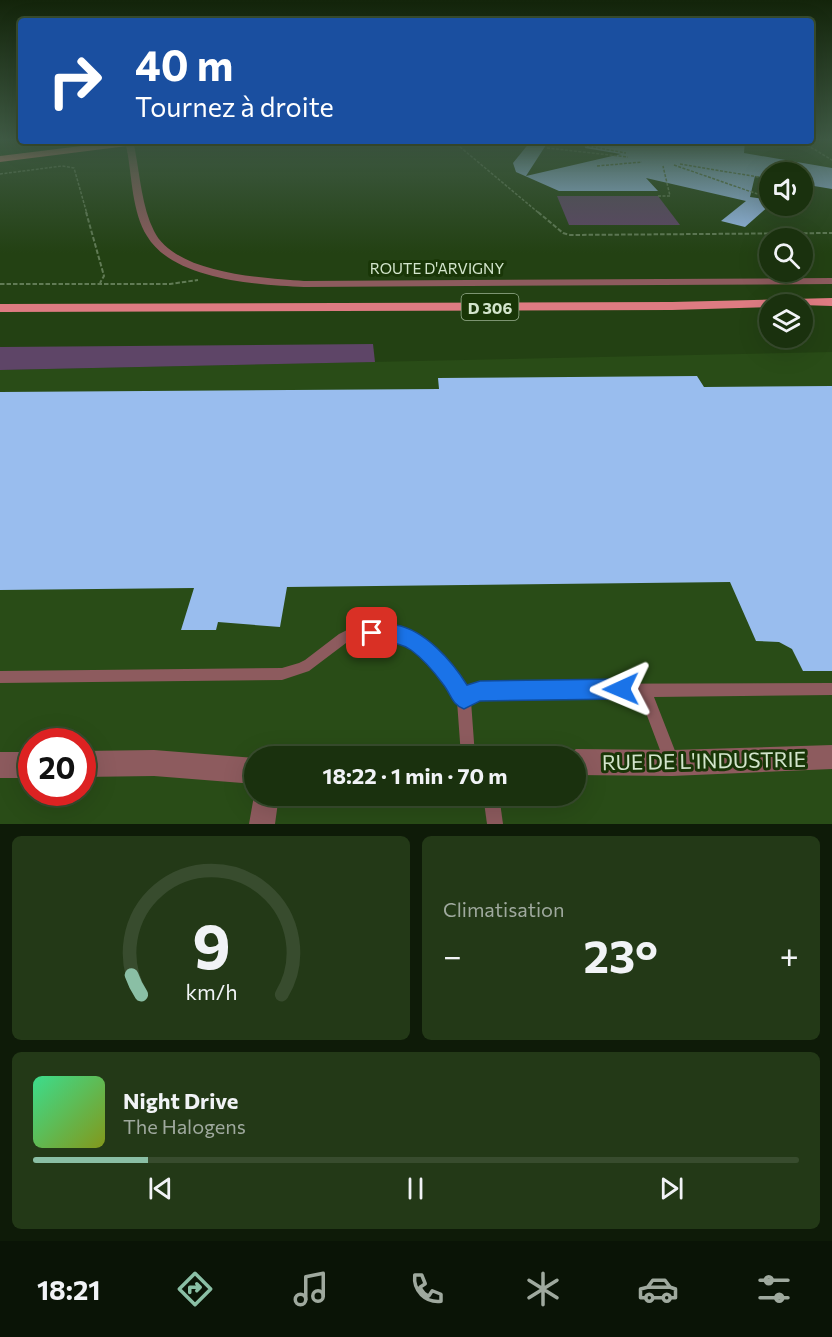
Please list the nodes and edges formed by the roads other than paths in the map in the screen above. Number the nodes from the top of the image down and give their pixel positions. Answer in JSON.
{"nodes":[{"id":1,"x":137,"y":176,"type":"edge"},
{"id":2,"x":832,"y":281,"type":"edge"},
{"id":3,"x":832,"y":302,"type":"edge"},
{"id":4,"x":672,"y":306,"type":"junction"},
{"id":5,"x":0,"y":309,"type":"edge"},
{"id":6,"x":759,"y":310,"type":"edge"},
{"id":7,"x":813,"y":310,"type":"edge"},
{"id":8,"x":832,"y":311,"type":"edge"},
{"id":9,"x":0,"y":677,"type":"edge"},
{"id":10,"x":644,"y":689,"type":"junction"},
{"id":11,"x":832,"y":689,"type":"edge"},
{"id":12,"x":464,"y":699,"type":"junction"},
{"id":13,"x":467,"y":746,"type":"edge"},
{"id":14,"x":832,"y":757,"type":"edge"},
{"id":15,"x":586,"y":762,"type":"edge"},
{"id":16,"x":672,"y":763,"type":"junction"},
{"id":17,"x":96,"y":764,"type":"edge"},
{"id":18,"x":0,"y":765,"type":"edge"},
{"id":19,"x":18,"y":765,"type":"edge"},
{"id":20,"x":244,"y":770,"type":"edge"},
{"id":21,"x":264,"y":806,"type":"edge"},
{"id":22,"x":493,"y":806,"type":"edge"},
{"id":23,"x":262,"y":824,"type":"edge"},
{"id":24,"x":495,"y":824,"type":"edge"}],
"edges":[{"from":1,"to":2,"type":"street","name":"ROUTE D'ARVIGNY"},
{"from":3,"to":4,"type":"main road","number":"D 306"},
{"from":4,"to":5,"type":"main road","number":"D 306"},
{"from":4,"to":6,"type":"main road","number":"D 306"},
{"from":7,"to":8,"type":"main road"},
{"from":9,"to":12,"type":"lane"},
{"from":10,"to":11,"type":"lane"},
{"from":10,"to":12,"type":"lane"},
{"from":10,"to":16,"type":"lane"},
{"from":12,"to":13,"type":"lane"},
{"from":14,"to":16,"type":"street","name":"RUE DE L'INDUSTRIE"},
{"from":15,"to":16,"type":"street","name":"RUE DE L'INDUSTRIE"},
{"from":17,"to":20,"type":"street"},
{"from":18,"to":19,"type":"street"},
{"from":21,"to":23,"type":"street"},
{"from":22,"to":24,"type":"lane"}]}
